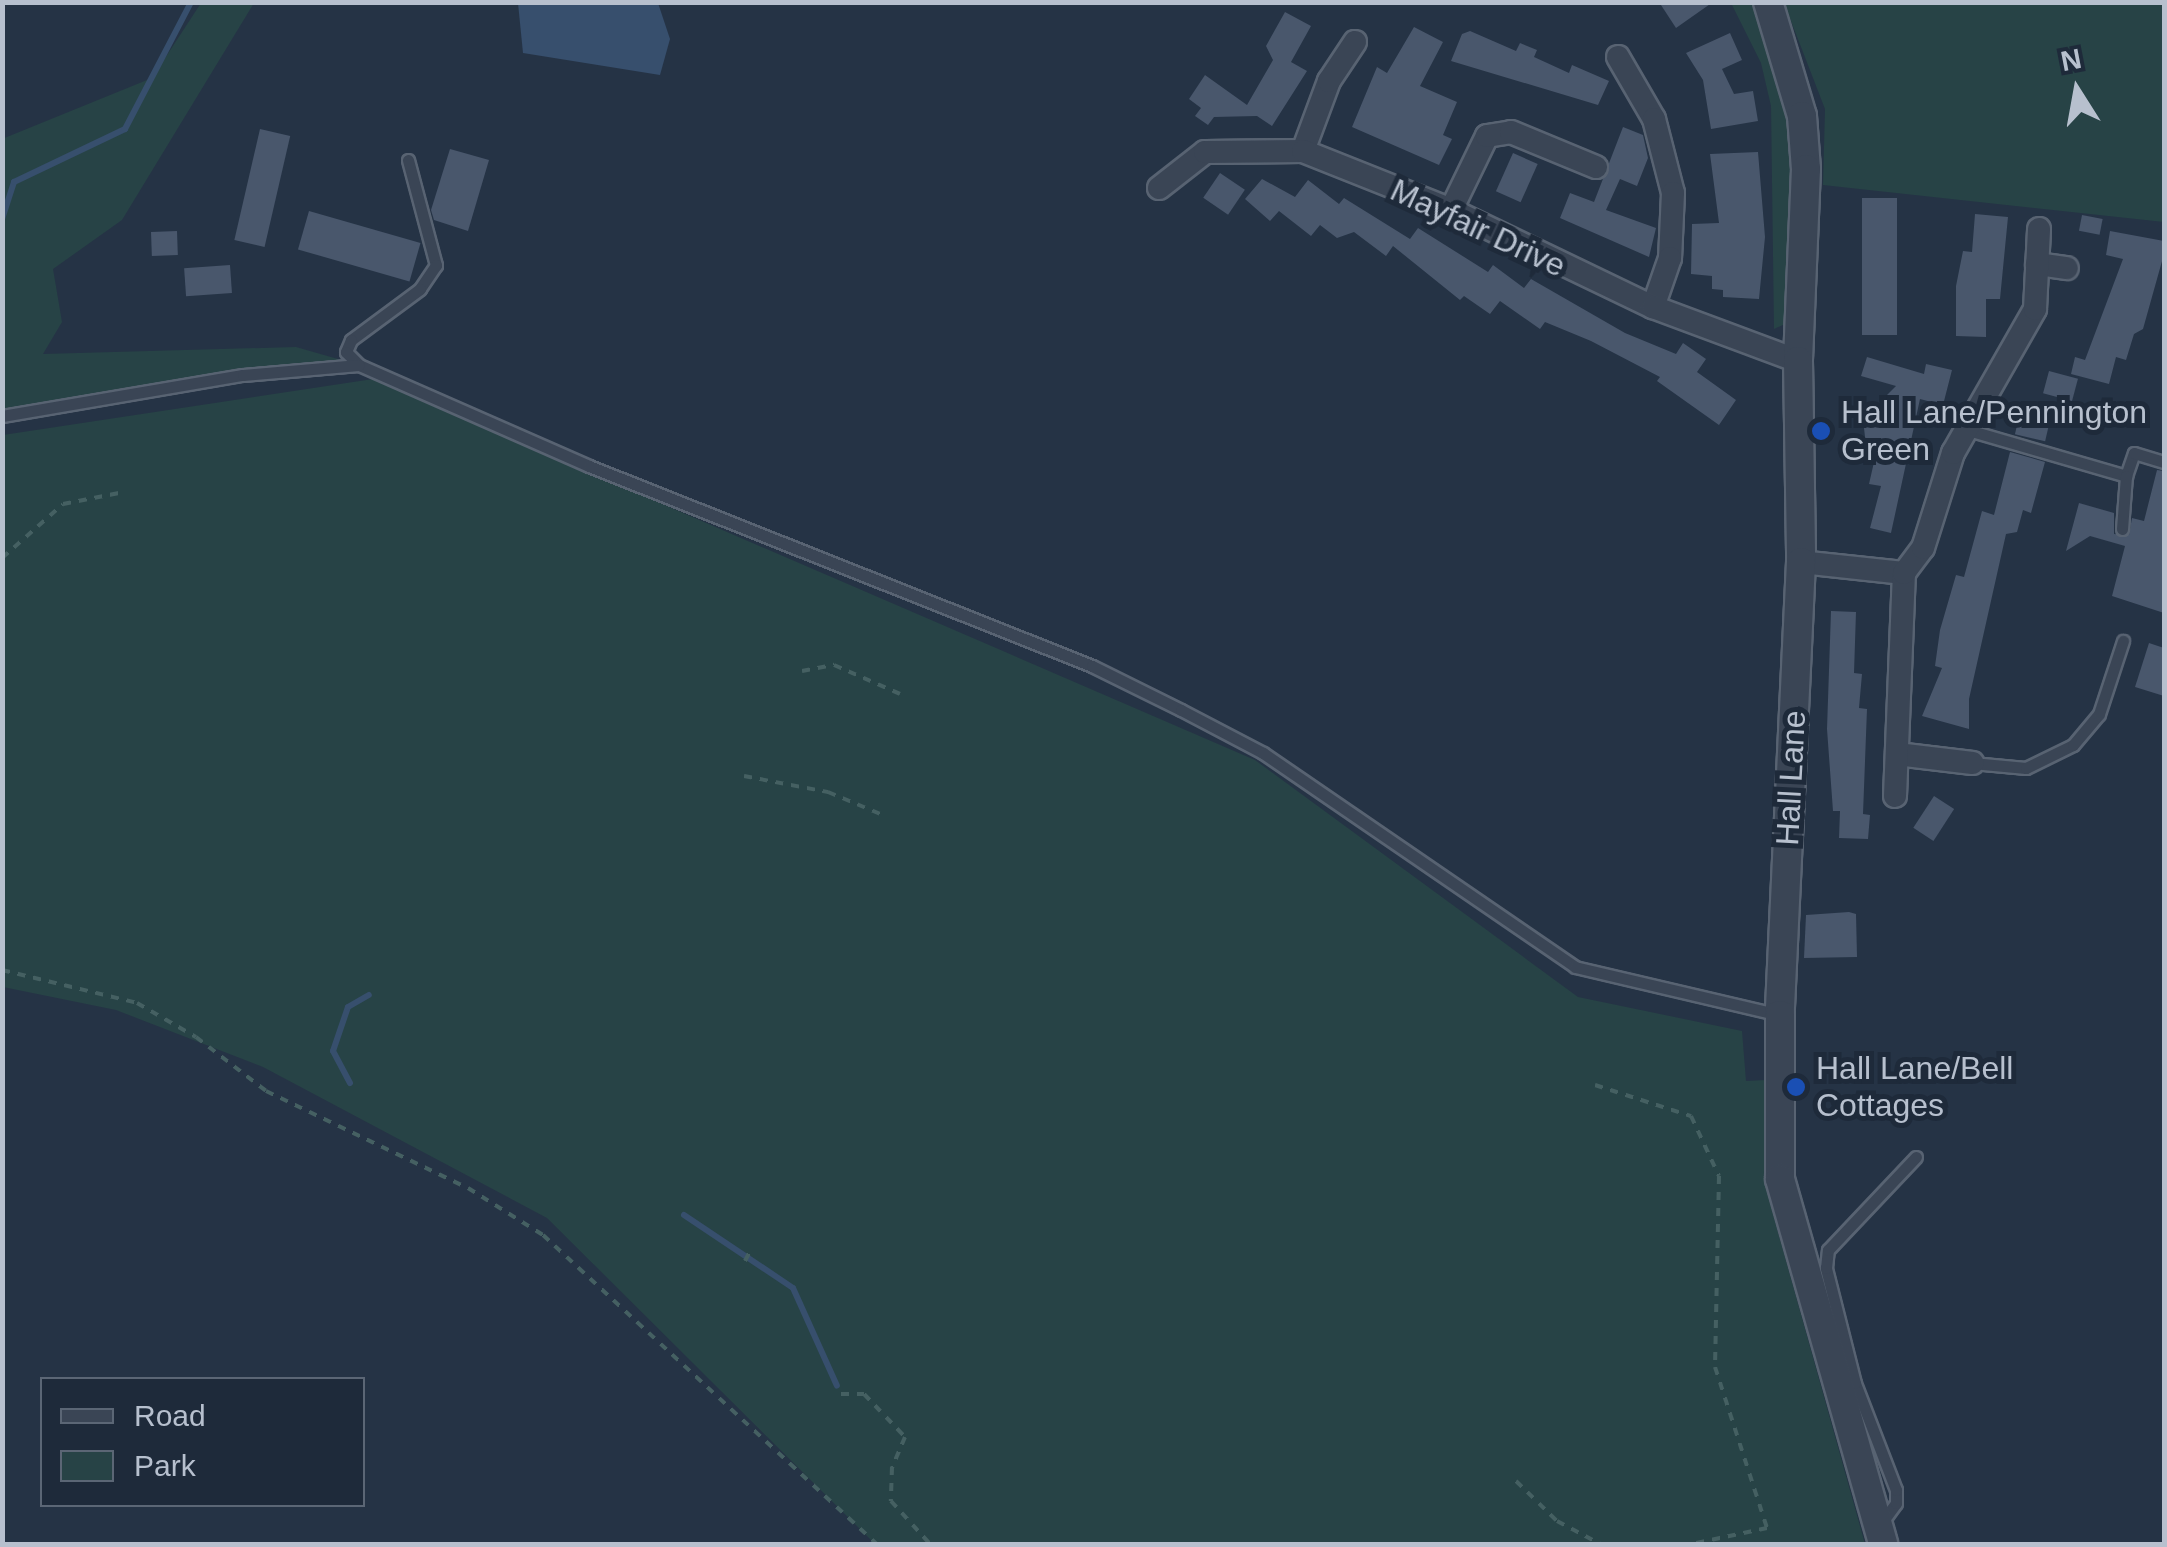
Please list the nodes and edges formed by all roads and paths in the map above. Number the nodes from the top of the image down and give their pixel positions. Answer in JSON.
{"nodes":[{"id":1,"x":1768,"y":2,"type":"edge"},
{"id":2,"x":1355,"y":42,"type":"dead end"},
{"id":3,"x":1618,"y":57,"type":"dead end"},
{"id":4,"x":1303,"y":151,"type":"junction"},
{"id":5,"x":408,"y":160,"type":"dead end"},
{"id":6,"x":1596,"y":167,"type":"dead end"},
{"id":7,"x":1159,"y":188,"type":"dead end"},
{"id":8,"x":1451,"y":210,"type":"junction"},
{"id":9,"x":2039,"y":229,"type":"dead end"},
{"id":10,"x":2037,"y":264,"type":"junction"},
{"id":11,"x":2068,"y":268,"type":"dead end"},
{"id":12,"x":1653,"y":307,"type":"junction"},
{"id":13,"x":1798,"y":361,"type":"junction"},
{"id":14,"x":358,"y":366,"type":"junction"},
{"id":15,"x":2,"y":416,"type":"edge"},
{"id":16,"x":1968,"y":430,"type":"junction"},
{"id":17,"x":2164,"y":462,"type":"edge"},
{"id":18,"x":2126,"y":476,"type":"junction"},
{"id":19,"x":119,"y":493,"type":"dead end"},
{"id":20,"x":2122,"y":529,"type":"dead end"},
{"id":21,"x":2,"y":558,"type":"edge"},
{"id":22,"x":1801,"y":562,"type":"junction"},
{"id":23,"x":1904,"y":573,"type":"junction"},
{"id":24,"x":2123,"y":641,"type":"dead end"},
{"id":25,"x":802,"y":671,"type":"dead end"},
{"id":26,"x":900,"y":694,"type":"dead end"},
{"id":27,"x":1897,"y":754,"type":"junction"},
{"id":28,"x":1972,"y":763,"type":"joint"},
{"id":29,"x":744,"y":776,"type":"dead end"},
{"id":30,"x":1894,"y":796,"type":"dead end"},
{"id":31,"x":885,"y":816,"type":"dead end"},
{"id":32,"x":2,"y":970,"type":"edge"},
{"id":33,"x":1780,"y":1015,"type":"junction"},
{"id":34,"x":1596,"y":1085,"type":"dead end"},
{"id":35,"x":1916,"y":1158,"type":"dead end"},
{"id":36,"x":752,"y":1249,"type":"dead end"},
{"id":37,"x":745,"y":1261,"type":"dead end"},
{"id":38,"x":841,"y":1394,"type":"dead end"},
{"id":39,"x":1516,"y":1481,"type":"dead end"},
{"id":40,"x":1880,"y":1536,"type":"edge"},
{"id":41,"x":877,"y":1544,"type":"edge"},
{"id":42,"x":930,"y":1544,"type":"edge"},
{"id":43,"x":1600,"y":1544,"type":"edge"},
{"id":44,"x":1692,"y":1544,"type":"edge"}],
"edges":[{"from":1,"to":13,"type":"street","name":"Hall Lane"},
{"from":2,"to":4,"type":"street"},
{"from":3,"to":12,"type":"street"},
{"from":4,"to":7,"type":"street","name":"Mayfair Drive"},
{"from":4,"to":8,"type":"street","name":"Mayfair Drive"},
{"from":5,"to":14,"type":"lane"},
{"from":6,"to":8,"type":"street"},
{"from":8,"to":12,"type":"street","name":"Mayfair Drive"},
{"from":9,"to":10,"type":"street"},
{"from":10,"to":11,"type":"street"},
{"from":10,"to":16,"type":"street"},
{"from":12,"to":13,"type":"street","name":"Mayfair Drive"},
{"from":13,"to":22,"type":"street","name":"Hall Lane"},
{"from":14,"to":15,"type":"lane"},
{"from":14,"to":33,"type":"lane"},
{"from":16,"to":18,"type":"lane"},
{"from":16,"to":23,"type":"street"},
{"from":17,"to":18,"type":"lane"},
{"from":18,"to":20,"type":"lane"},
{"from":19,"to":21,"type":"path"},
{"from":22,"to":23,"type":"street"},
{"from":22,"to":33,"type":"street","name":"Hall Lane"},
{"from":23,"to":27,"type":"street"},
{"from":24,"to":28,"type":"lane"},
{"from":25,"to":26,"type":"path"},
{"from":27,"to":28,"type":"street"},
{"from":27,"to":30,"type":"street"},
{"from":29,"to":31,"type":"path"},
{"from":32,"to":41,"type":"path"},
{"from":33,"to":40,"type":"street","name":"Hall Lane"},
{"from":34,"to":44,"type":"path"},
{"from":35,"to":40,"type":"lane"},
{"from":36,"to":37,"type":"path"},
{"from":38,"to":42,"type":"path"},
{"from":39,"to":43,"type":"path"}]}
